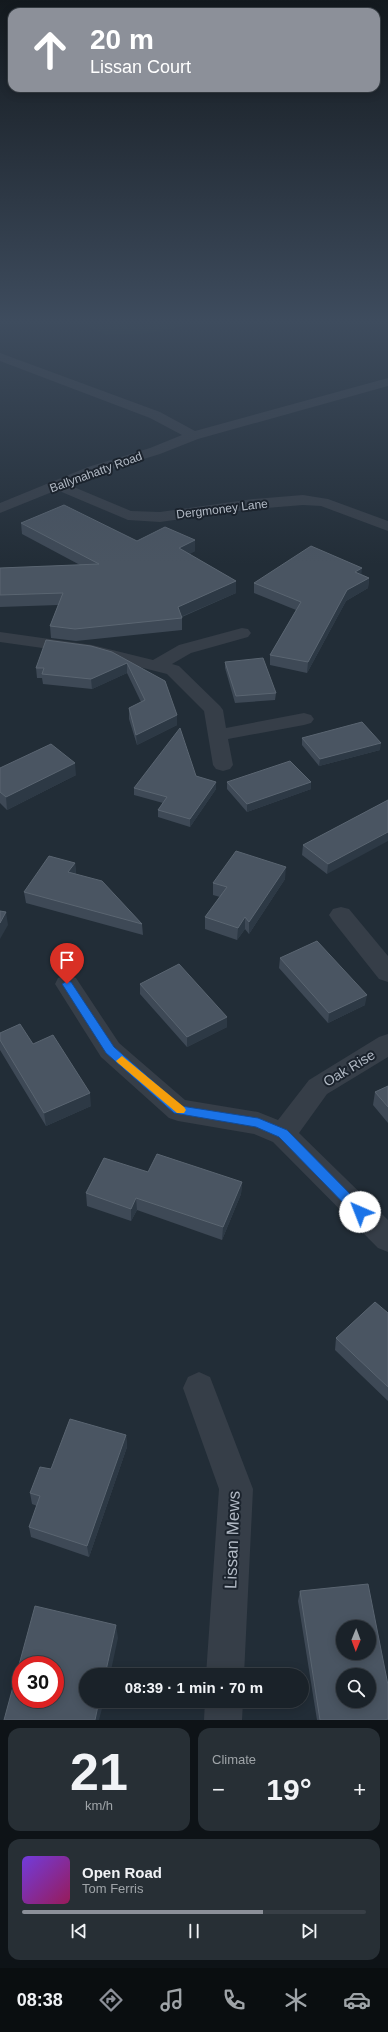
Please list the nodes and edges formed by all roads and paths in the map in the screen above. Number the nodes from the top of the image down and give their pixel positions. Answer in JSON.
{"nodes":[{"id":1,"x":126,"y":403,"type":"edge"},
{"id":2,"x":311,"y":403,"type":"edge"},
{"id":3,"x":193,"y":436,"type":"junction"},
{"id":4,"x":57,"y":485,"type":"junction"},
{"id":5,"x":0,"y":508,"type":"edge"},
{"id":6,"x":388,"y":526,"type":"edge"},
{"id":7,"x":242,"y":633,"type":"dead end"},
{"id":8,"x":0,"y":637,"type":"edge"},
{"id":9,"x":155,"y":666,"type":"junction"},
{"id":10,"x":304,"y":719,"type":"dead end"},
{"id":11,"x":218,"y":735,"type":"junction"},
{"id":12,"x":223,"y":764,"type":"dead end"},
{"id":13,"x":341,"y":915,"type":"dead end"},
{"id":14,"x":388,"y":973,"type":"edge"},
{"id":15,"x":67,"y":984,"type":"dead end"},
{"id":16,"x":388,"y":1044,"type":"edge"},
{"id":17,"x":283,"y":1134,"type":"junction"},
{"id":18,"x":388,"y":1239,"type":"edge"},
{"id":19,"x":199,"y":1388,"type":"dead end"},
{"id":20,"x":225,"y":1668,"type":"edge"},
{"id":21,"x":224,"y":1708,"type":"edge"},
{"id":22,"x":223,"y":1720,"type":"edge"}],
"edges":[{"from":1,"to":3,"type":"street"},
{"from":2,"to":3,"type":"street","name":"Ballynahatty Road"},
{"from":3,"to":4,"type":"street","name":"Ballynahatty Road"},
{"from":4,"to":5,"type":"street","name":"Ballynahatty Road"},
{"from":4,"to":6,"type":"street","name":"Dergmoney Lane"},
{"from":7,"to":9,"type":"street"},
{"from":8,"to":9,"type":"street"},
{"from":9,"to":11,"type":"street"},
{"from":10,"to":11,"type":"street"},
{"from":11,"to":12,"type":"street"},
{"from":13,"to":14,"type":"street"},
{"from":15,"to":17,"type":"street"},
{"from":16,"to":17,"type":"street","name":"Oak Rise"},
{"from":17,"to":18,"type":"street"},
{"from":19,"to":20,"type":"street","name":"Lissan Mews"},
{"from":21,"to":22,"type":"street"}]}
